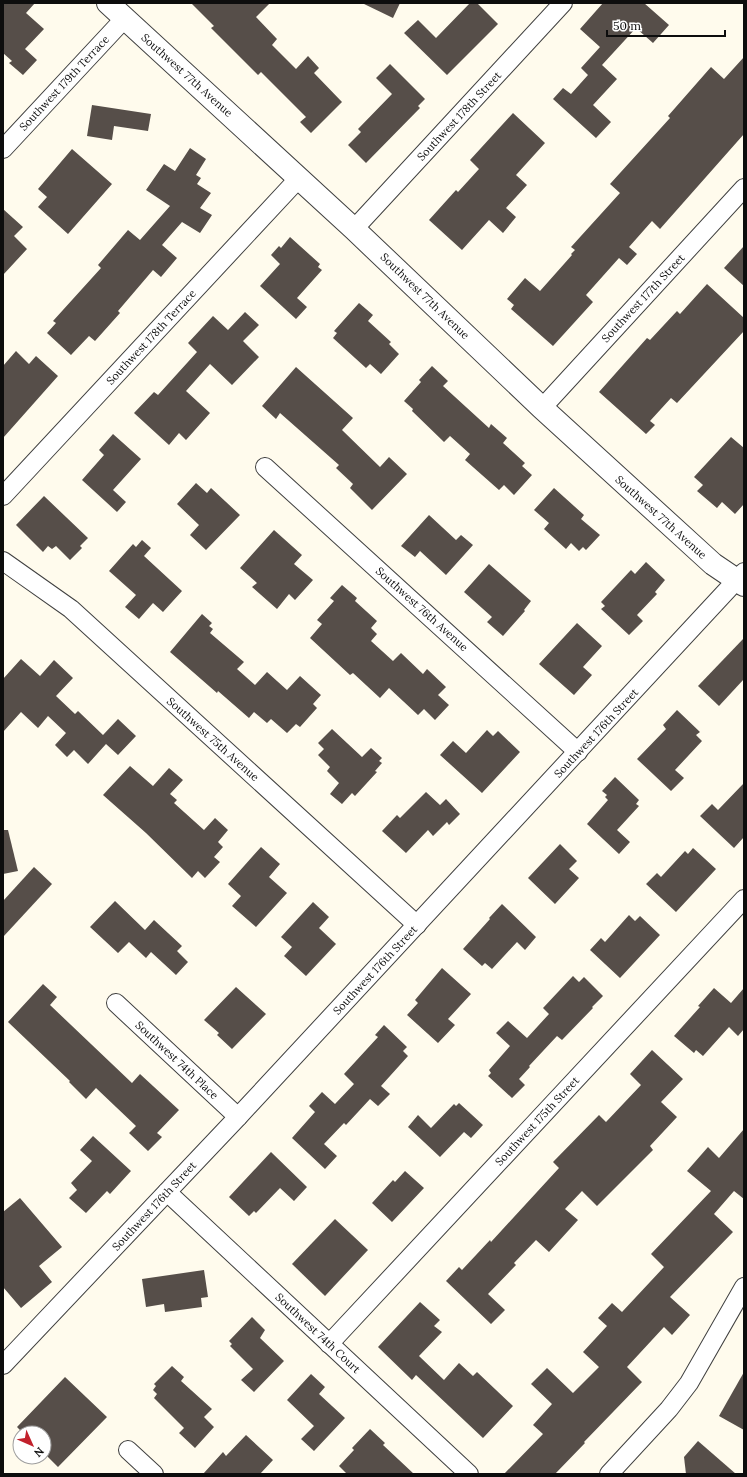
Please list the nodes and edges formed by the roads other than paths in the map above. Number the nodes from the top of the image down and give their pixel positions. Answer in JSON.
{"nodes":[{"id":1,"x":108,"y":3,"type":"edge"},
{"id":2,"x":563,"y":3,"type":"edge"},
{"id":3,"x":124,"y":18,"type":"junction"},
{"id":4,"x":3,"y":149,"type":"edge"},
{"id":5,"x":299,"y":178,"type":"junction"},
{"id":6,"x":744,"y":188,"type":"edge"},
{"id":7,"x":354,"y":229,"type":"junction"},
{"id":8,"x":542,"y":408,"type":"junction"},
{"id":9,"x":265,"y":467,"type":"dead end"},
{"id":10,"x":3,"y":496,"type":"edge"},
{"id":11,"x":3,"y":561,"type":"edge"},
{"id":12,"x":741,"y":579,"type":"edge"},
{"id":13,"x":578,"y":752,"type":"junction"},
{"id":14,"x":744,"y":898,"type":"edge"},
{"id":15,"x":417,"y":925,"type":"junction"},
{"id":16,"x":116,"y":1003,"type":"dead end"},
{"id":17,"x":238,"y":1117,"type":"junction"},
{"id":18,"x":167,"y":1192,"type":"junction"},
{"id":19,"x":744,"y":1287,"type":"edge"},
{"id":20,"x":329,"y":1344,"type":"junction"},
{"id":21,"x":3,"y":1365,"type":"edge"},
{"id":22,"x":128,"y":1450,"type":"dead end"},
{"id":23,"x":154,"y":1474,"type":"edge"},
{"id":24,"x":469,"y":1474,"type":"edge"},
{"id":25,"x":609,"y":1474,"type":"edge"}],
"edges":[{"from":1,"to":3,"type":"street","name":"Southwest 77th Avenue"},
{"from":2,"to":7,"type":"street","name":"Southwest 178th Street"},
{"from":3,"to":4,"type":"street","name":"Southwest 179th Terrace"},
{"from":3,"to":5,"type":"street","name":"Southwest 77th Avenue"},
{"from":5,"to":7,"type":"street","name":"Southwest 77th Avenue"},
{"from":5,"to":10,"type":"street","name":"Southwest 178th Terrace"},
{"from":6,"to":8,"type":"street","name":"Southwest 177th Street"},
{"from":7,"to":8,"type":"street","name":"Southwest 77th Avenue"},
{"from":8,"to":12,"type":"street","name":"Southwest 77th Avenue"},
{"from":9,"to":13,"type":"street","name":"Southwest 76th Avenue"},
{"from":11,"to":15,"type":"street","name":"Southwest 75th Avenue"},
{"from":12,"to":13,"type":"street","name":"Southwest 176th Street"},
{"from":13,"to":15,"type":"street","name":"Southwest 176th Street"},
{"from":14,"to":20,"type":"street","name":"Southwest 175th Street"},
{"from":15,"to":17,"type":"street","name":"Southwest 176th Street"},
{"from":16,"to":17,"type":"street","name":"Southwest 74th Place"},
{"from":17,"to":18,"type":"street","name":"Southwest 176th Street"},
{"from":18,"to":20,"type":"street","name":"Southwest 74th Court"},
{"from":18,"to":21,"type":"street","name":"Southwest 176th Street"},
{"from":19,"to":25,"type":"street"},
{"from":20,"to":24,"type":"street","name":"Southwest 74th Court"},
{"from":22,"to":23,"type":"street"}]}
